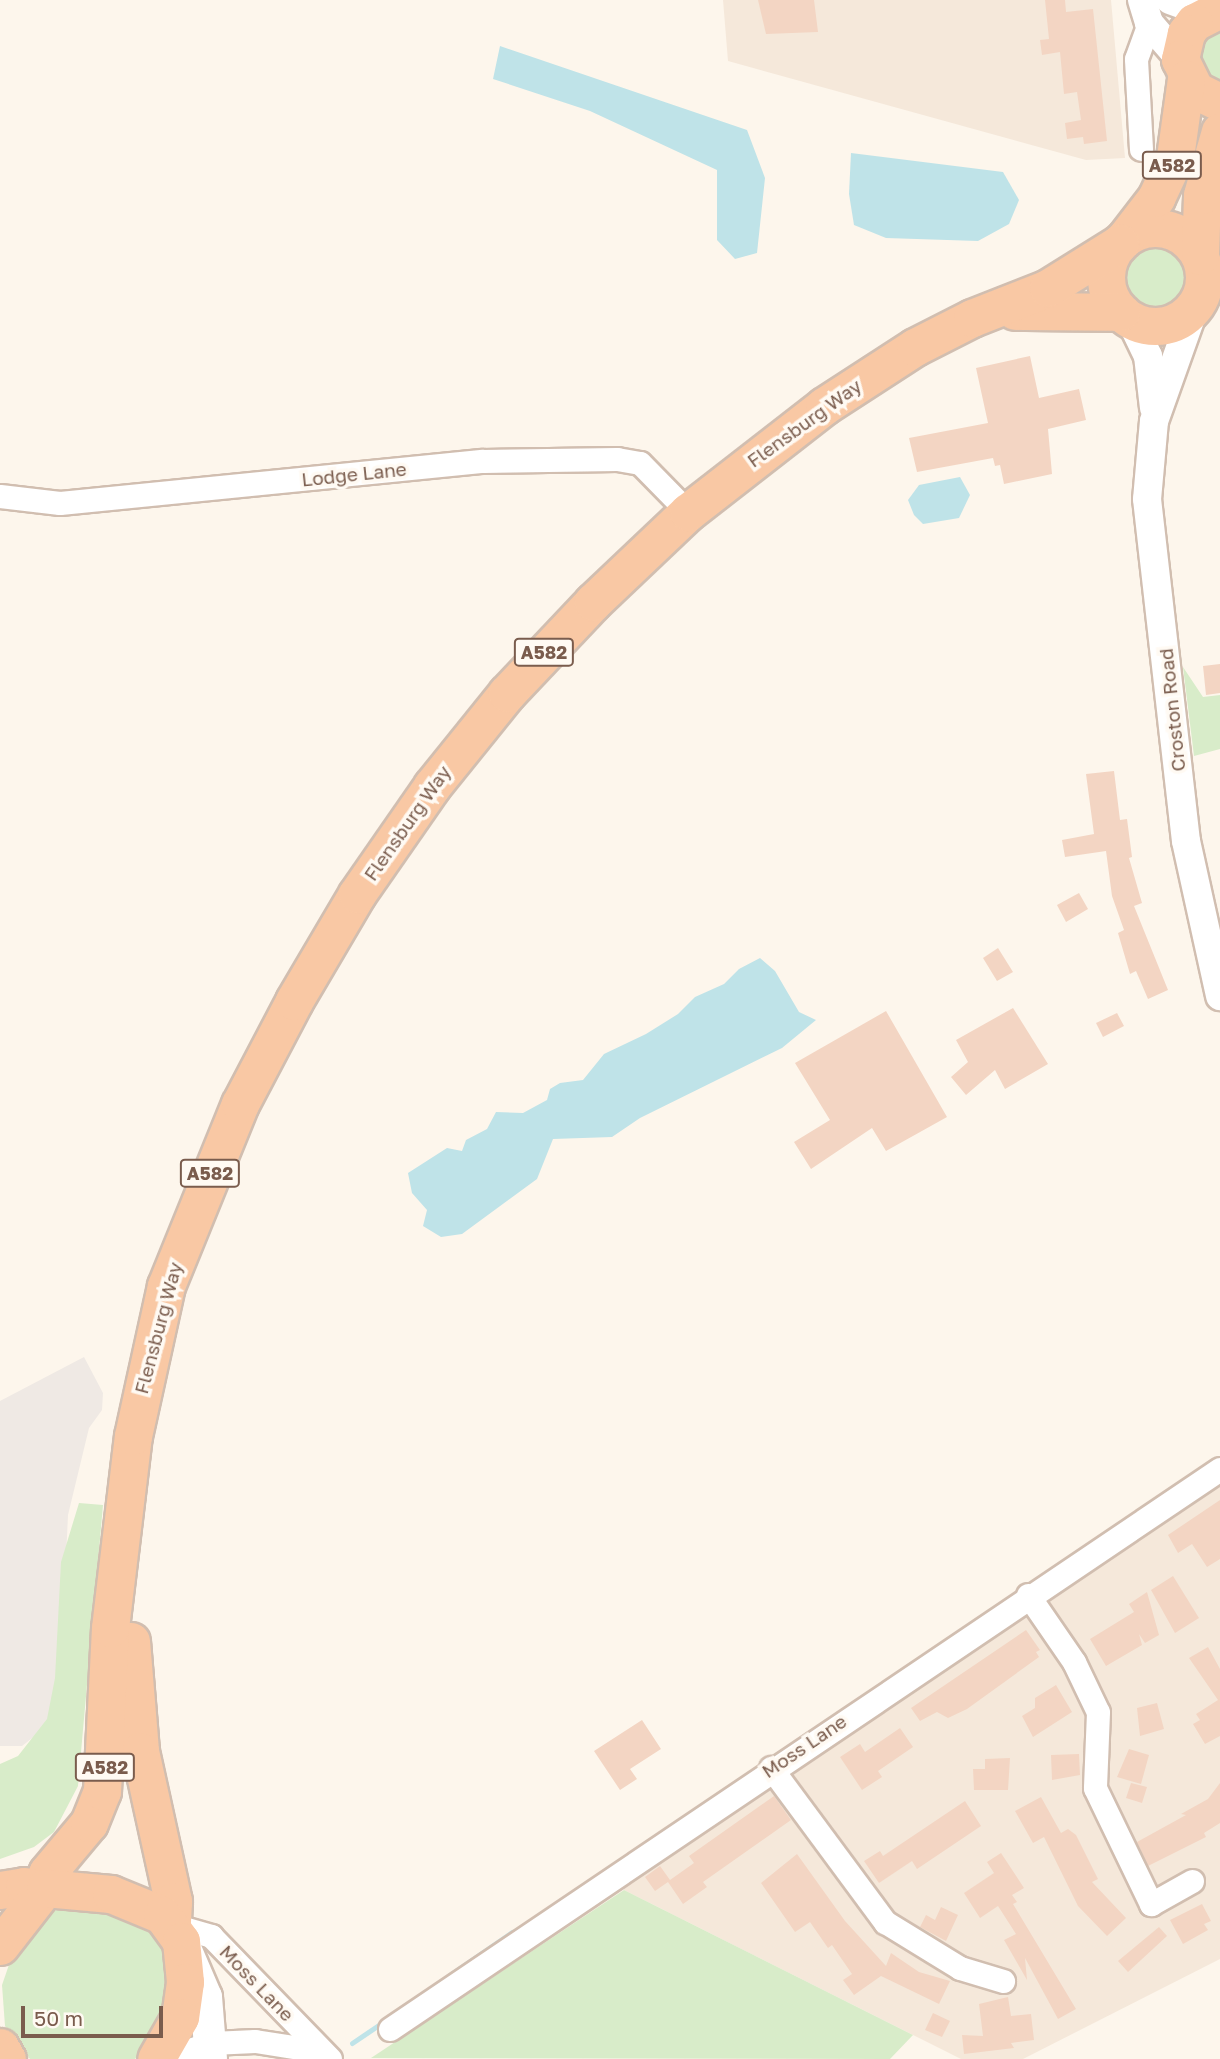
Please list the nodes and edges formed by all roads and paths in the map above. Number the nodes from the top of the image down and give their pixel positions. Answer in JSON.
{"nodes":[{"id":1,"x":1170,"y":0,"type":"edge"},
{"id":2,"x":1146,"y":11,"type":"edge"},
{"id":3,"x":1213,"y":11,"type":"edge"},
{"id":4,"x":1183,"y":69,"type":"junction"},
{"id":5,"x":1220,"y":102,"type":"edge"},
{"id":6,"x":1220,"y":131,"type":"edge"},
{"id":7,"x":1141,"y":149,"type":"dead end"},
{"id":8,"x":1122,"y":240,"type":"junction"},
{"id":9,"x":1205,"y":282,"type":"edge"},
{"id":10,"x":1126,"y":315,"type":"junction"},
{"id":11,"x":972,"y":318,"type":"junction"},
{"id":12,"x":1154,"y":421,"type":"junction"},
{"id":13,"x":0,"y":496,"type":"edge"},
{"id":14,"x":688,"y":512,"type":"junction"},
{"id":15,"x":1220,"y":996,"type":"edge"},
{"id":16,"x":1220,"y":1469,"type":"edge"},
{"id":17,"x":125,"y":1523,"type":"junction"},
{"id":18,"x":1028,"y":1595,"type":"junction"},
{"id":19,"x":771,"y":1768,"type":"junction"},
{"id":20,"x":1192,"y":1881,"type":"dead end"},
{"id":21,"x":44,"y":1889,"type":"junction"},
{"id":22,"x":0,"y":1890,"type":"edge"},
{"id":23,"x":175,"y":1930,"type":"junction"},
{"id":24,"x":0,"y":1946,"type":"edge"},
{"id":25,"x":1003,"y":1981,"type":"dead end"},
{"id":26,"x":390,"y":2029,"type":"dead end"},
{"id":27,"x":0,"y":2047,"type":"edge"},
{"id":28,"x":211,"y":2051,"type":"edge"},
{"id":29,"x":7,"y":2059,"type":"edge"},
{"id":30,"x":156,"y":2059,"type":"edge"},
{"id":31,"x":161,"y":2059,"type":"edge"},
{"id":32,"x":328,"y":2059,"type":"edge"}],
"edges":[{"from":1,"to":3,"type":"street"},
{"from":2,"to":4,"type":"street"},
{"from":2,"to":7,"type":"street"},
{"from":3,"to":4,"type":"highway","number":"A582"},
{"from":4,"to":5,"type":"highway"},
{"from":4,"to":8,"type":"highway","number":"A582"},
{"from":6,"to":9,"type":"highway","name":"Croston Road","number":"A582"},
{"from":8,"to":9,"type":"highway","number":"A582"},
{"from":8,"to":10,"type":"highway","number":"A582"},
{"from":8,"to":11,"type":"highway","name":"Flensburg Way","number":"A582"},
{"from":9,"to":10,"type":"highway","number":"A582"},
{"from":9,"to":12,"type":"street","name":"Croston Road"},
{"from":10,"to":11,"type":"highway","name":"Flensburg Way","number":"A582"},
{"from":10,"to":12,"type":"street","name":"Croston Road"},
{"from":11,"to":14,"type":"highway","name":"Flensburg Way","number":"A582"},
{"from":12,"to":15,"type":"street","name":"Croston Road"},
{"from":13,"to":14,"type":"street","name":"Lodge Lane"},
{"from":14,"to":17,"type":"highway","name":"Flensburg Way","number":"A582"},
{"from":16,"to":18,"type":"street","name":"Moss Lane"},
{"from":17,"to":21,"type":"highway","name":"Flensburg Way","number":"A582"},
{"from":17,"to":23,"type":"highway","name":"Flensburg Way","number":"A582"},
{"from":18,"to":19,"type":"street","name":"Moss Lane"},
{"from":18,"to":20,"type":"street"},
{"from":19,"to":25,"type":"street"},
{"from":19,"to":26,"type":"street","name":"Moss Lane"},
{"from":21,"to":22,"type":"highway"},
{"from":21,"to":23,"type":"highway"},
{"from":21,"to":24,"type":"highway","number":"A582"},
{"from":23,"to":28,"type":"main road","name":"Flensburg Way"},
{"from":23,"to":30,"type":"highway","number":"A582"},
{"from":23,"to":32,"type":"street","name":"Moss Lane"},
{"from":27,"to":29,"type":"highway"},
{"from":28,"to":31,"type":"street","name":"Moss Lane"},
{"from":28,"to":32,"type":"street","name":"Moss Lane"}]}
